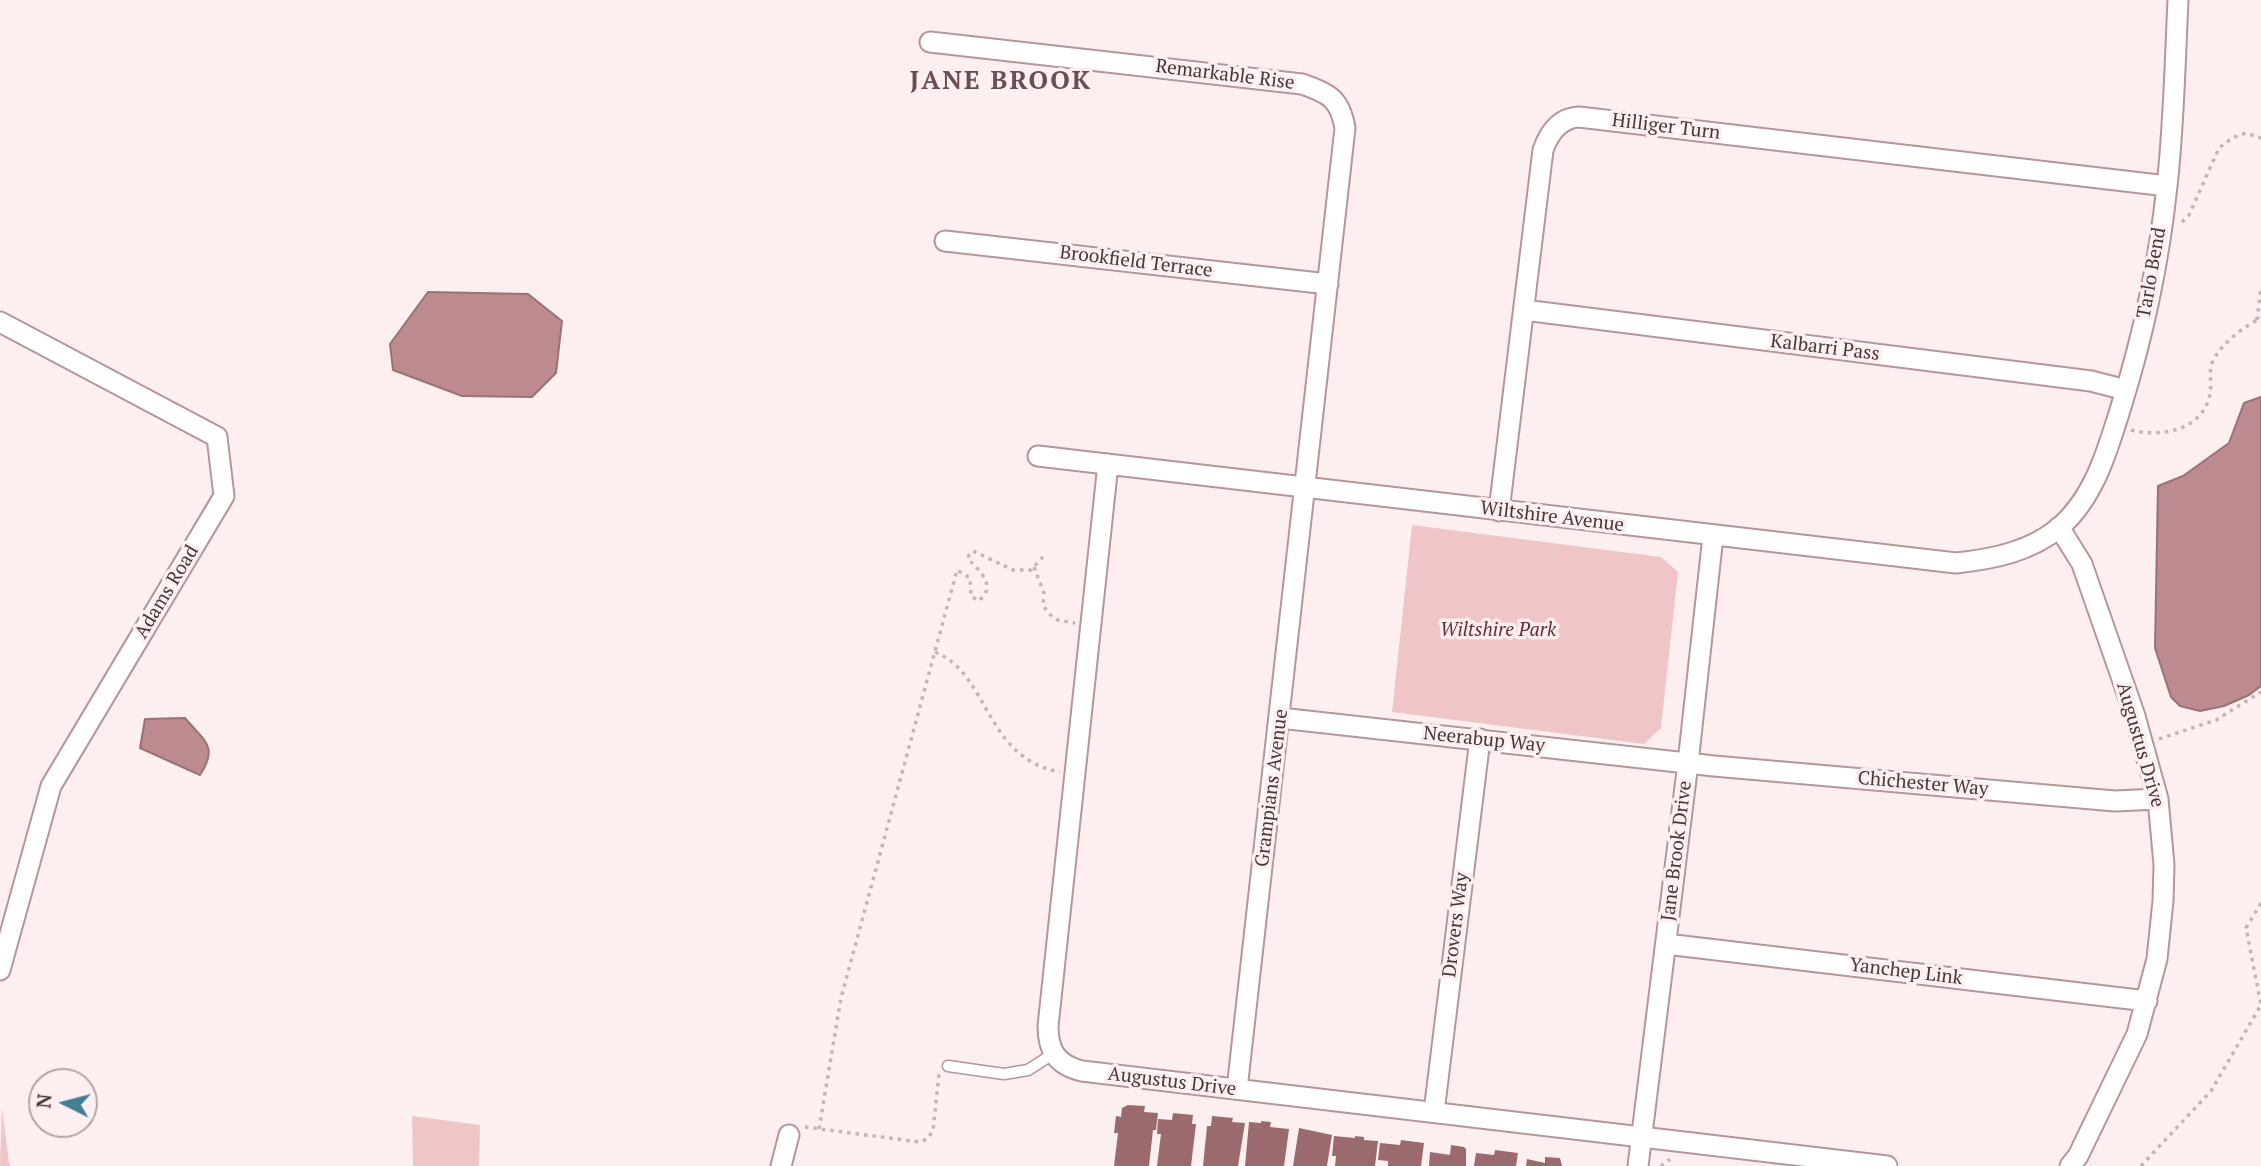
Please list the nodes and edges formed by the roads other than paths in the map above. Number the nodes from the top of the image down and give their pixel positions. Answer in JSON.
{"nodes":[{"id":1,"x":2178,"y":0,"type":"edge"},
{"id":2,"x":930,"y":42,"type":"dead end"},
{"id":3,"x":2167,"y":186,"type":"junction"},
{"id":4,"x":945,"y":241,"type":"dead end"},
{"id":5,"x":1328,"y":284,"type":"junction"},
{"id":6,"x":1524,"y":310,"type":"junction"},
{"id":7,"x":0,"y":322,"type":"edge"},
{"id":8,"x":2126,"y":390,"type":"junction"},
{"id":9,"x":1038,"y":456,"type":"dead end"},
{"id":10,"x":1108,"y":464,"type":"junction"},
{"id":11,"x":1306,"y":488,"type":"junction"},
{"id":12,"x":1499,"y":511,"type":"junction"},
{"id":13,"x":2059,"y":527,"type":"junction"},
{"id":14,"x":1713,"y":536,"type":"junction"},
{"id":15,"x":1280,"y":718,"type":"junction"},
{"id":16,"x":1480,"y":739,"type":"junction"},
{"id":17,"x":1688,"y":763,"type":"junction"},
{"id":18,"x":2158,"y":799,"type":"junction"},
{"id":19,"x":1666,"y":944,"type":"junction"},
{"id":20,"x":0,"y":970,"type":"edge"},
{"id":21,"x":2147,"y":1001,"type":"junction"},
{"id":22,"x":1053,"y":1054,"type":"junction"},
{"id":23,"x":945,"y":1068,"type":"road end"},
{"id":24,"x":1237,"y":1089,"type":"junction"},
{"id":25,"x":1434,"y":1112,"type":"junction"},
{"id":26,"x":796,"y":1131,"type":"road end"},
{"id":27,"x":1642,"y":1137,"type":"junction"},
{"id":28,"x":781,"y":1166,"type":"edge"},
{"id":29,"x":1638,"y":1166,"type":"edge"},
{"id":30,"x":1887,"y":1166,"type":"edge"},
{"id":31,"x":2070,"y":1166,"type":"edge"}],
"edges":[{"from":1,"to":3,"type":"street","name":"Tarlo Bend"},
{"from":2,"to":5,"type":"street","name":"Remarkable Rise"},
{"from":3,"to":6,"type":"street","name":"Hilliger Turn"},
{"from":3,"to":8,"type":"street","name":"Tarlo Bend"},
{"from":4,"to":5,"type":"street","name":"Brookfield Terrace"},
{"from":5,"to":11,"type":"street","name":"Remarkable Rise"},
{"from":6,"to":8,"type":"street","name":"Kalbarri Pass"},
{"from":6,"to":12,"type":"street","name":"Hilliger Turn"},
{"from":7,"to":20,"type":"street","name":"Adams Road"},
{"from":8,"to":13,"type":"street","name":"Tarlo Bend"},
{"from":9,"to":10,"type":"street","name":"Wiltshire Avenue"},
{"from":10,"to":11,"type":"street","name":"Wiltshire Avenue"},
{"from":10,"to":22,"type":"street"},
{"from":11,"to":12,"type":"street","name":"Wiltshire Avenue"},
{"from":11,"to":15,"type":"street","name":"Grampians Avenue"},
{"from":12,"to":14,"type":"street","name":"Wiltshire Avenue"},
{"from":13,"to":14,"type":"street","name":"Wiltshire Avenue"},
{"from":13,"to":18,"type":"street","name":"Augustus Drive"},
{"from":14,"to":17,"type":"street","name":"Jane Brook Drive"},
{"from":15,"to":16,"type":"street","name":"Neerabup Way"},
{"from":15,"to":24,"type":"street","name":"Grampians Avenue"},
{"from":16,"to":17,"type":"street","name":"Neerabup Way"},
{"from":16,"to":25,"type":"street","name":"Drovers Way"},
{"from":17,"to":18,"type":"street","name":"Chichester Way"},
{"from":17,"to":19,"type":"street","name":"Jane Brook Drive"},
{"from":18,"to":21,"type":"street","name":"Augustus Drive"},
{"from":19,"to":21,"type":"street","name":"Yanchep Link"},
{"from":19,"to":27,"type":"street","name":"Jane Brook Drive"},
{"from":21,"to":31,"type":"street","name":"Augustus Drive"},
{"from":22,"to":23,"type":"lane"},
{"from":22,"to":24,"type":"street","name":"Augustus Drive"},
{"from":24,"to":25,"type":"street","name":"Augustus Drive"},
{"from":25,"to":27,"type":"street","name":"Augustus Drive"},
{"from":26,"to":28,"type":"street"},
{"from":27,"to":29,"type":"street","name":"Jane Brook Drive"},
{"from":27,"to":30,"type":"street","name":"Augustus Drive"}]}
